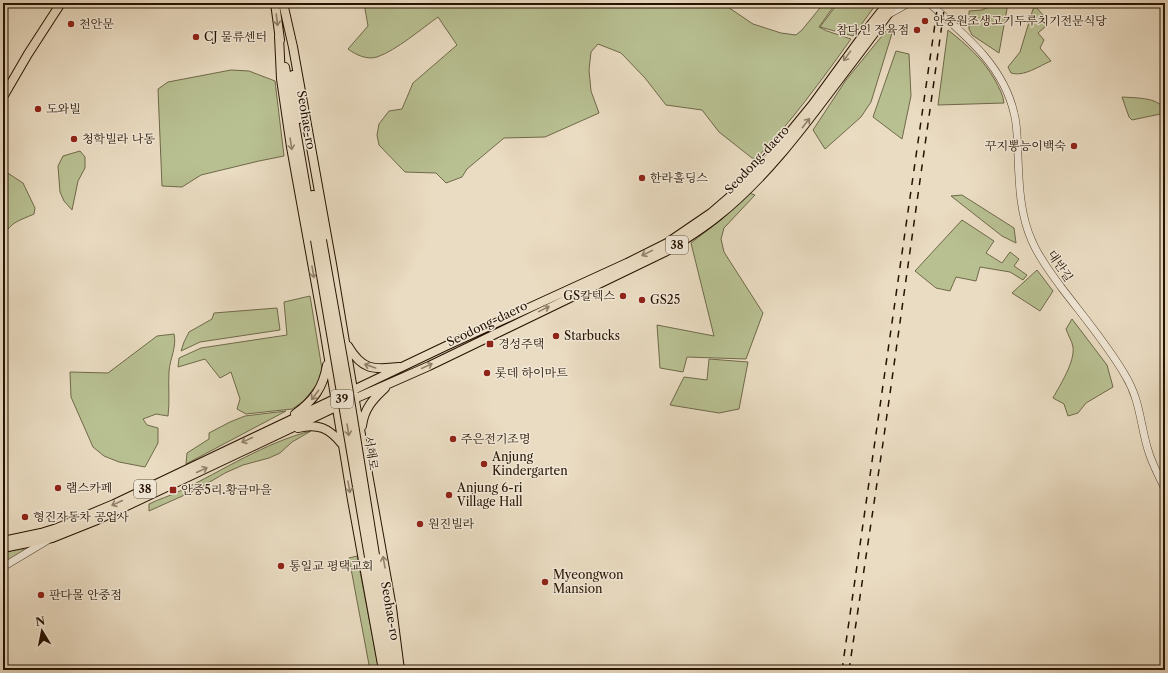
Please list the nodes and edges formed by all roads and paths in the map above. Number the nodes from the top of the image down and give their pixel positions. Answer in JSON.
{"nodes":[{"id":1,"x":61,"y":3,"type":"edge"},
{"id":2,"x":275,"y":3,"type":"edge"},
{"id":3,"x":283,"y":3,"type":"edge"},
{"id":4,"x":888,"y":3,"type":"edge"},
{"id":5,"x":896,"y":3,"type":"edge"},
{"id":6,"x":909,"y":3,"type":"edge"},
{"id":7,"x":928,"y":3,"type":"edge"},
{"id":8,"x":889,"y":14,"type":"junction"},
{"id":9,"x":279,"y":36,"type":"junction"},
{"id":10,"x":3,"y":97,"type":"edge"},
{"id":11,"x":318,"y":240,"type":"junction"},
{"id":12,"x":345,"y":341,"type":"junction"},
{"id":13,"x":328,"y":358,"type":"junction"},
{"id":14,"x":405,"y":366,"type":"junction"},
{"id":15,"x":392,"y":382,"type":"junction"},
{"id":16,"x":353,"y":390,"type":"junction"},
{"id":17,"x":355,"y":399,"type":"junction"},
{"id":18,"x":335,"y":403,"type":"junction"},
{"id":19,"x":282,"y":424,"type":"junction"},
{"id":20,"x":361,"y":432,"type":"junction"},
{"id":21,"x":282,"y":433,"type":"junction"},
{"id":22,"x":342,"y":445,"type":"junction"},
{"id":23,"x":1165,"y":489,"type":"edge"},
{"id":24,"x":52,"y":538,"type":"junction"},
{"id":25,"x":3,"y":541,"type":"edge"},
{"id":26,"x":3,"y":548,"type":"edge"},
{"id":27,"x":372,"y":556,"type":"junction"},
{"id":28,"x":5,"y":566,"type":"edge"},
{"id":29,"x":383,"y":670,"type":"edge"},
{"id":30,"x":388,"y":670,"type":"edge"},
{"id":31,"x":394,"y":670,"type":"edge"},
{"id":32,"x":400,"y":670,"type":"edge"}],
"edges":[{"from":1,"to":10,"type":"main road"},
{"from":2,"to":9,"type":"main road","name":"Seohae-ro","number":"39","one_way":true},
{"from":3,"to":11,"type":"main road","name":"Seohae-ro","number":"39"},
{"from":3,"to":12,"type":"main road"},
{"from":4,"to":14,"type":"main road","name":"Seodong-daero","number":"38","one_way":true},
{"from":5,"to":8,"type":"main road","name":"Seodong-daero","number":"38"},
{"from":6,"to":8,"type":"street"},
{"from":7,"to":23,"type":"street","name":"대반길"},
{"from":15,"to":8,"type":"main road","name":"Seodong-daero","number":"38","one_way":true},
{"from":9,"to":11,"type":"main road","name":"Seohae-ro","number":"39"},
{"from":9,"to":13,"type":"main road","one_way":true},
{"from":11,"to":27,"type":"main road","name":"서해로","number":"39","bridge":true},
{"from":14,"to":12,"type":"main road","one_way":true},
{"from":12,"to":16,"type":"main road"},
{"from":13,"to":18,"type":"main road"},
{"from":13,"to":19,"type":"main road","one_way":true},
{"from":14,"to":16,"type":"main road","name":"Seodong-daero","number":"38"},
{"from":15,"to":17,"type":"main road","name":"Seodong-daero","number":"38"},
{"from":15,"to":20,"type":"main road"},
{"from":16,"to":17,"type":"main road"},
{"from":16,"to":18,"type":"main road","name":"Seodong-daero","number":"38"},
{"from":17,"to":18,"type":"main road","name":"Seodong-daero","number":"38"},
{"from":17,"to":20,"type":"main road"},
{"from":18,"to":19,"type":"main road","name":"Seodong-daero","number":"38"},
{"from":18,"to":21,"type":"main road","name":"Seodong-daero","number":"38"},
{"from":18,"to":22,"type":"main road"},
{"from":19,"to":25,"type":"main road","name":"Seodong-daero","number":"38","one_way":true},
{"from":32,"to":20,"type":"main road","one_way":true},
{"from":21,"to":22,"type":"main road"},
{"from":24,"to":21,"type":"main road","name":"Seodong-daero","number":"38","one_way":true},
{"from":22,"to":29,"type":"main road","one_way":true},
{"from":24,"to":26,"type":"main road","name":"Seodong-daero","number":"38"},
{"from":24,"to":28,"type":"street"},
{"from":27,"to":30,"type":"main road","name":"Seohae-ro","number":"39"},
{"from":27,"to":31,"type":"main road","name":"서해로","number":"39"}]}
